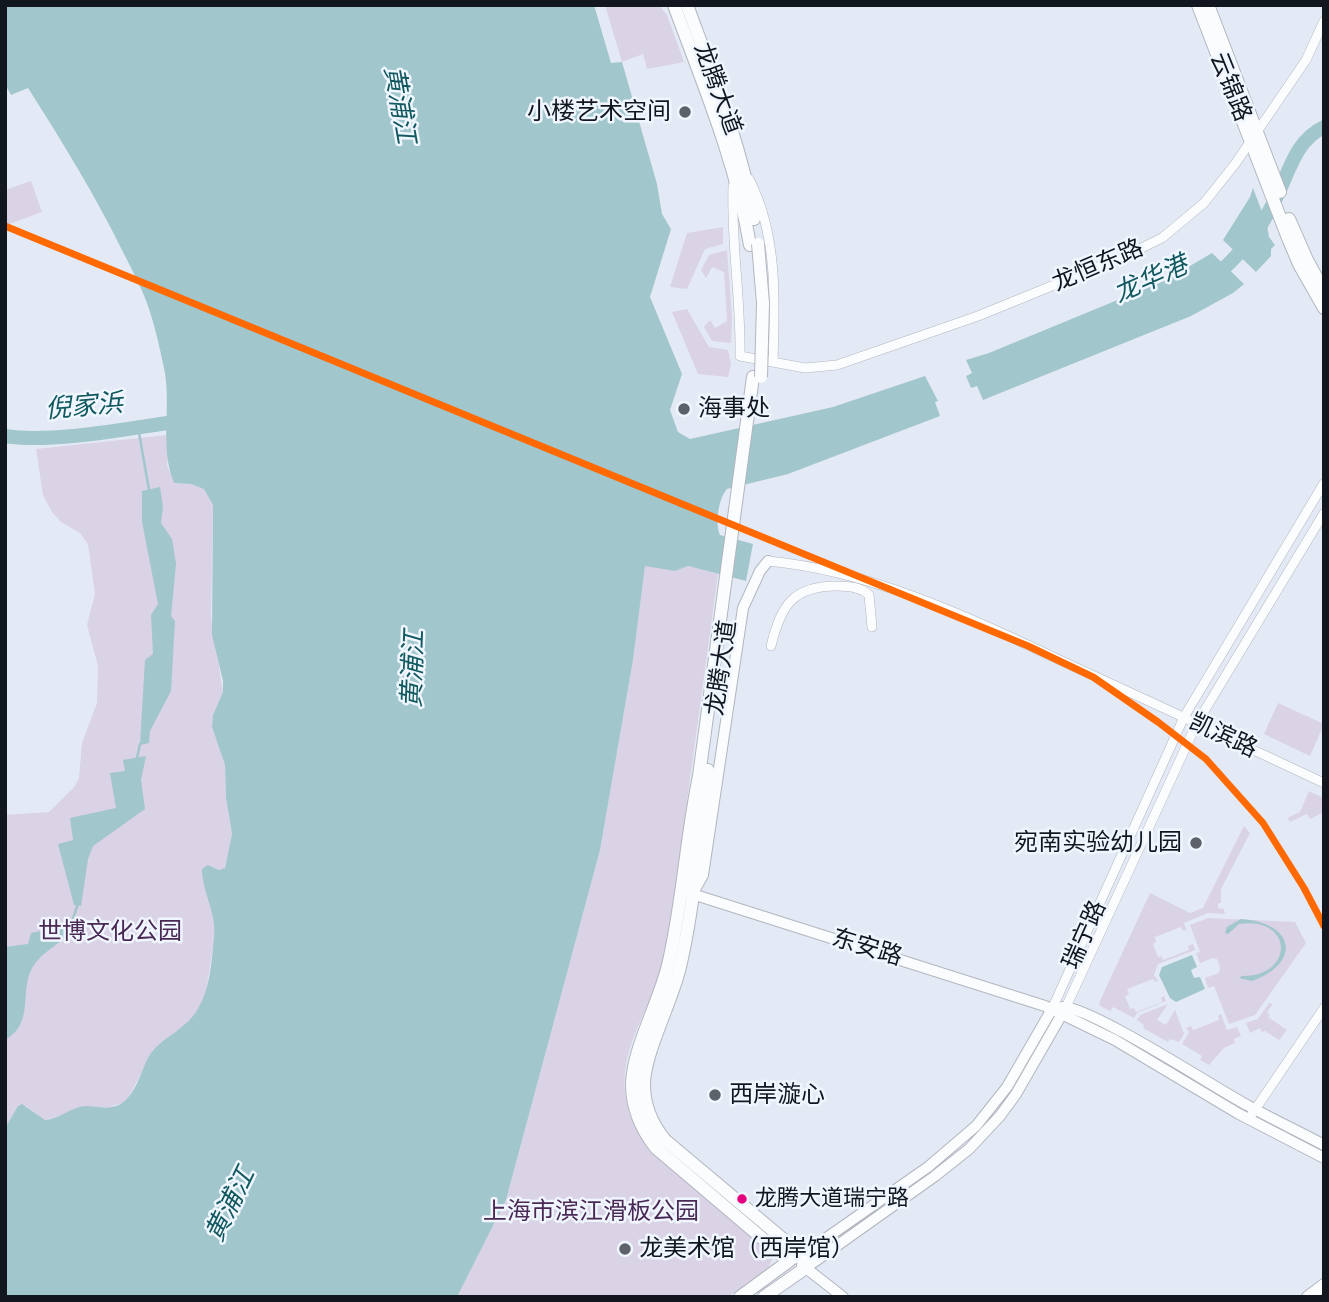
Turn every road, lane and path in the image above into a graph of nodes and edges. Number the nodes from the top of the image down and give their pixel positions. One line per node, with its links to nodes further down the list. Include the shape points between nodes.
1 (674, 5): 8 (main road, 龙腾大道)
2 (687, 5): 8 (main road, 龙腾大道, via 728,116)
3 (1198, 5): 6 (main road, 云锦路)
4 (1208, 5): 6 (main road, 云锦路)
5 (1324, 21): 6 (street, 龙恒东路, via 1306,60)
6 (1255, 136): 7 (main road, 云锦路); 11 (street, 龙恒东路, via 1189,217 1134,252 941,331 837,365 812,368)
7 (1265, 163): 9 (main road); 10 (main road, via 1288,238)
8 (739, 172): 11 (street, via 763,212 769,242); 11 (street, 龙恒东路, via 732,232 740,356); 20 (main road, 龙腾大道, bridge, via 763,303 761,377)
9 (1324, 291)
10 (1324, 308)
11 (773, 362)
12 (1324, 483): 17 (street, 瑞宁路)
13 (1324, 513): 18 (street, 瑞宁路)
14 (768, 561): 17 (street, 凯滨路, via 912,595); 20 (street, via 743,608 703,876)
15 (872, 627): 16 (street, via 866,591 820,587 805,590 789,603 778,617)
16 (771, 646)
17 (1184, 717): 18 (street, 凯滨路); 22 (street, 瑞宁路)
18 (1197, 723): 19 (street, 凯滨路); 22 (street, 瑞宁路)
19 (1324, 783)
20 (686, 892): 22 (street, 东安路); 26 (main road, 龙腾大道, via 667,972 633,1074 636,1111 661,1153); 27 (main road, 龙腾大道, via 676,986 645,1076 647,1108 674,1149)
21 (1324, 1008): 23 (street)
22 (1060, 1010): 23 (street, 东安路); 27 (street, 瑞宁路, via 976,1126)
23 (1252, 1114): 24 (street, 东安路); 25 (street, 东安路)
24 (1324, 1145)
25 (1324, 1158)
26 (789, 1261): 27 (street, 瑞宁路); 29 (main road, 瑞宁路)
27 (804, 1261): 30 (main road, 瑞宁路); 31 (street)
28 (1324, 1285): 32 (main road)
29 (740, 1297)
30 (764, 1297)
31 (843, 1297)
32 (1308, 1297)

